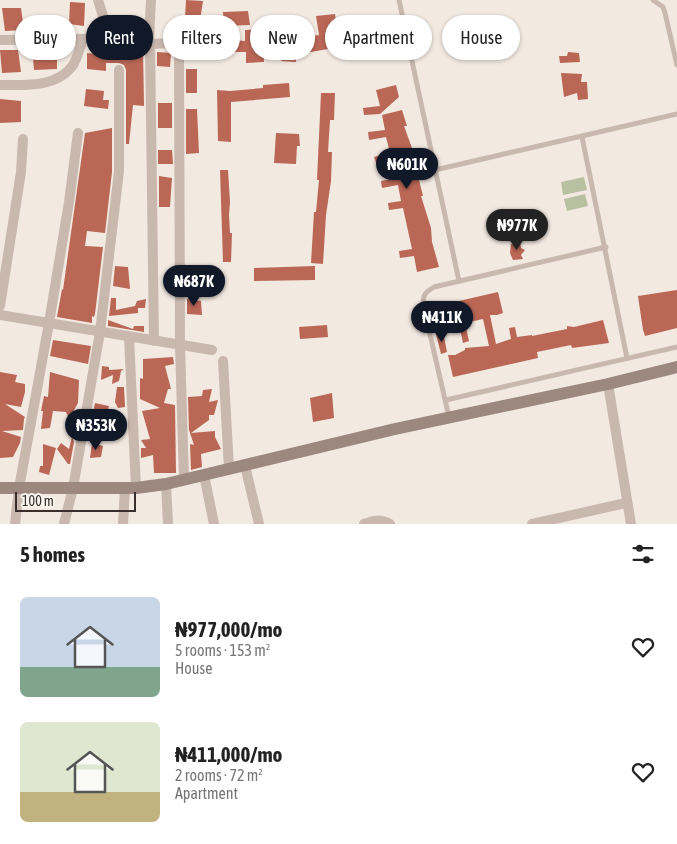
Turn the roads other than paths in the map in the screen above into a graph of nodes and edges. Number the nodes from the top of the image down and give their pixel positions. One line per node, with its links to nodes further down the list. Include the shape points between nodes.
1 (98, 0): 5 (street)
2 (151, 0): 6 (street)
3 (399, 0): 20 (lane)
4 (653, 0): 11 (lane, via 666,13)
5 (103, 15)
6 (150, 15)
7 (83, 39): 8 (street); 9 (street); 15 (street, via 73,64 58,78 29,85)
8 (86, 39)
9 (0, 40)
10 (153, 41): 29 (street, via 175,44 179,48)
11 (676, 54): 13 (lane)
12 (149, 60): 28 (street)
13 (677, 65)
14 (119, 70): 26 (street, via 119,171)
15 (0, 85)
16 (677, 114): 18 (lane)
17 (78, 133): 25 (street)
18 (582, 137): 20 (lane); 21 (lane)
19 (23, 139): 23 (street, via 22,172)
20 (435, 170): 22 (lane)
21 (606, 247): 22 (lane); 32 (lane)
22 (459, 281): 36 (lane, via 434,287 423,298)
23 (0, 306)
24 (0, 315): 25 (street)
25 (49, 323): 26 (street); 44 (street)
26 (100, 332): 27 (street); 45 (street)
27 (129, 337): 28 (street); 46 (street)
28 (154, 341): 29 (street)
29 (180, 345): 31 (street); 41 (street)
30 (677, 346): 32 (lane)
31 (212, 350)
32 (627, 358): 36 (lane)
33 (223, 361): 39 (street)
34 (677, 367): 35 (street)
35 (608, 384): 37 (street); 47 (street)
36 (446, 400): 37 (lane)
37 (450, 418): 38 (street)
38 (246, 466): 39 (street); 53 (street)
39 (229, 470): 40 (street)
40 (204, 476): 41 (street); 52 (street)
41 (184, 480): 42 (street)
42 (166, 484): 46 (street); 51 (street)
43 (0, 488): 44 (street)
44 (19, 488): 45 (street); 48 (street)
45 (73, 488): 46 (street); 49 (street)
46 (130, 488): 50 (street)
47 (626, 503): 56 (street); 57 (street)
48 (15, 524)
49 (64, 524)
50 (123, 524)
51 (168, 524)
52 (214, 524)
53 (259, 524)
54 (364, 524): 55 (street, via 375,520)
55 (390, 524)
56 (532, 524)
57 (631, 524)

